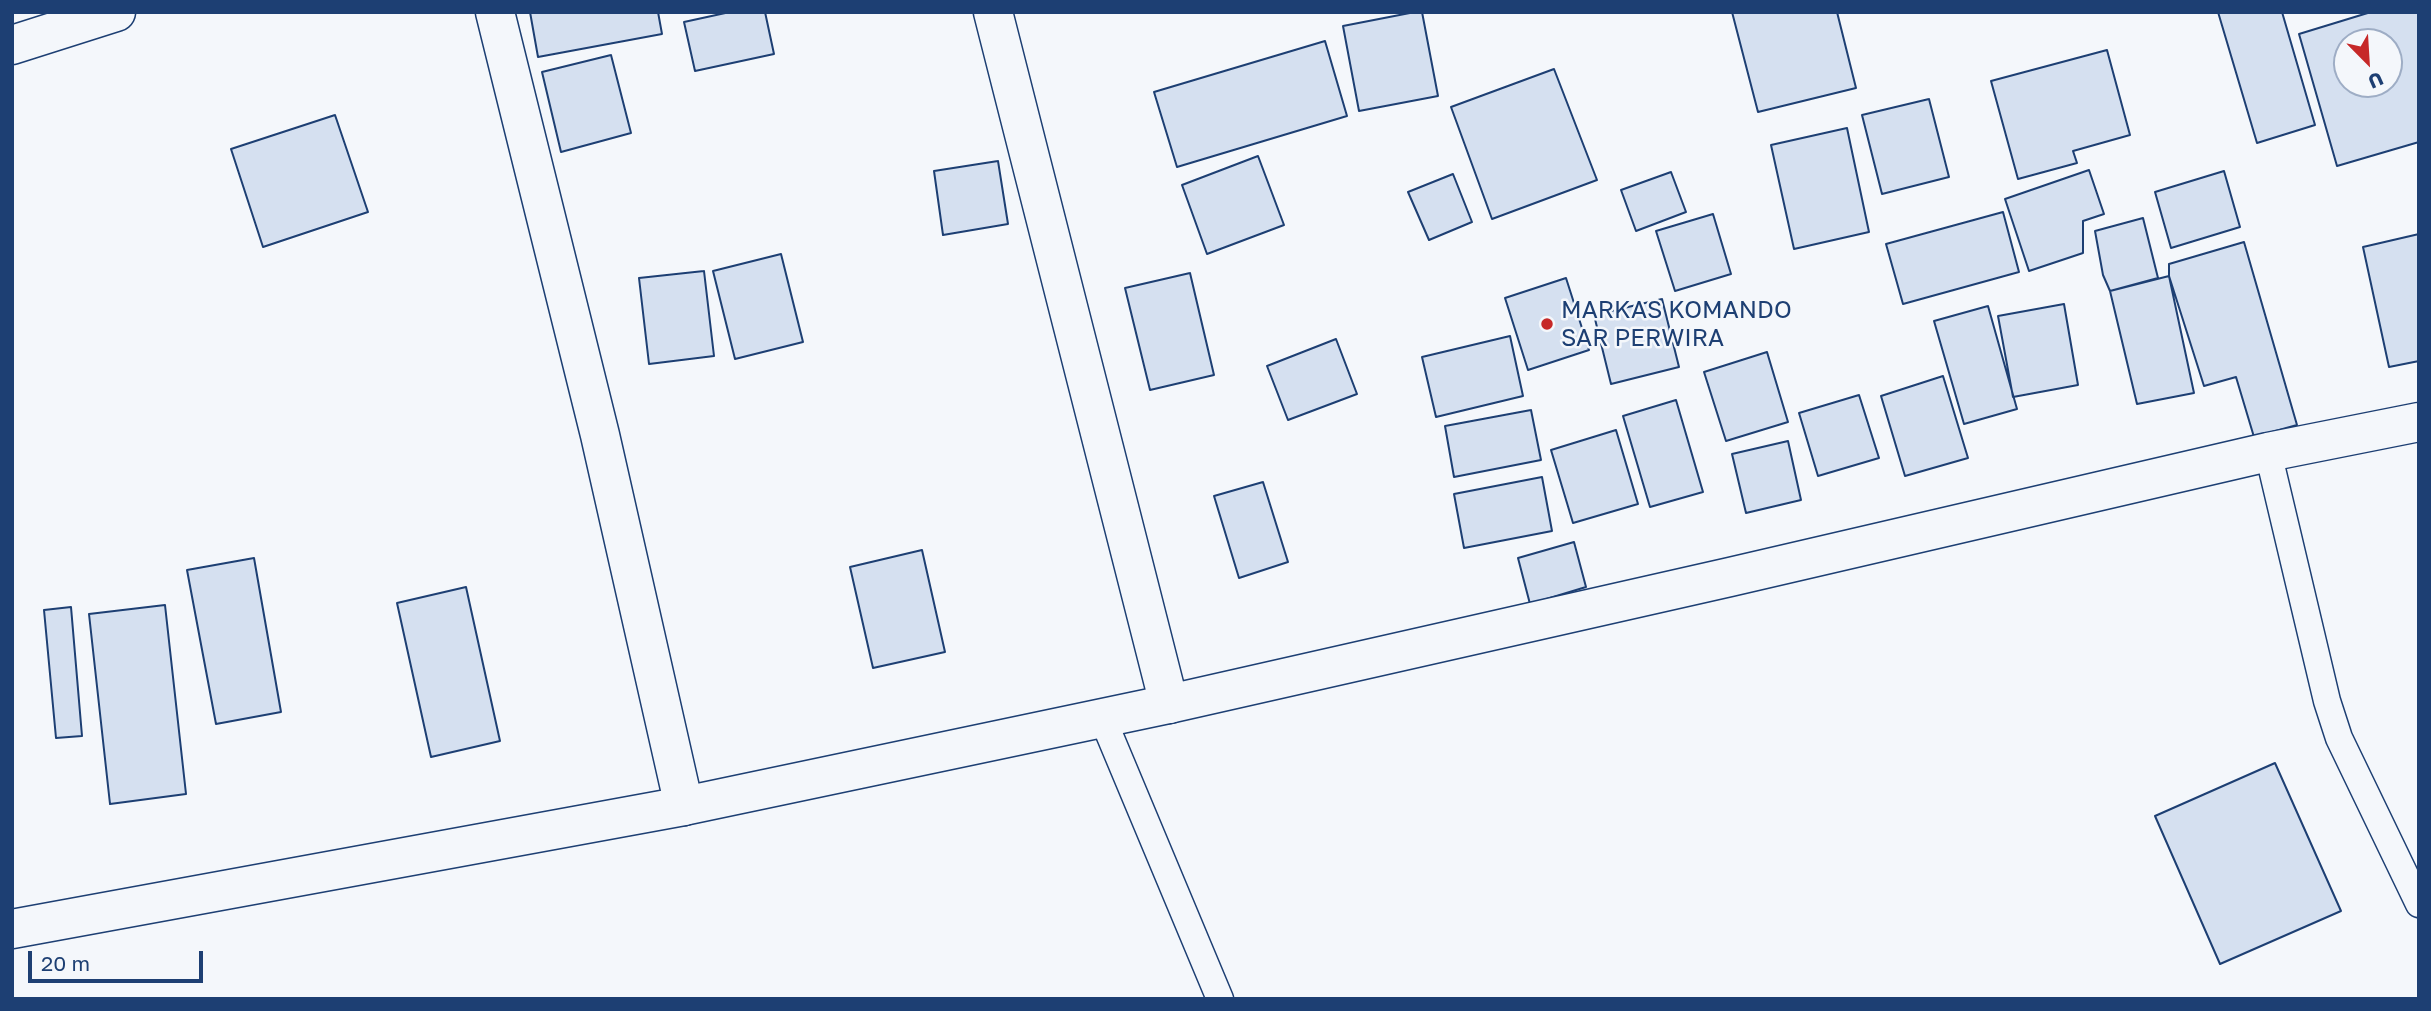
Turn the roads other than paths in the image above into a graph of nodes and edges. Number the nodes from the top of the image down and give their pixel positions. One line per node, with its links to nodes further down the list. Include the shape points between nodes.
1 (116, 12): 4 (main road)
2 (495, 12): 9 (main road, via 597,422)
3 (993, 12): 7 (main road)
4 (12, 46)
5 (2419, 422): 6 (main road)
6 (2268, 452): 7 (main road); 10 (lane, via 2331,714 2354,772)
7 (1169, 704): 8 (main road)
8 (1102, 717): 9 (main road); 12 (lane)
9 (684, 806): 11 (main road)
10 (2419, 904)
11 (12, 929)
12 (1220, 999)

